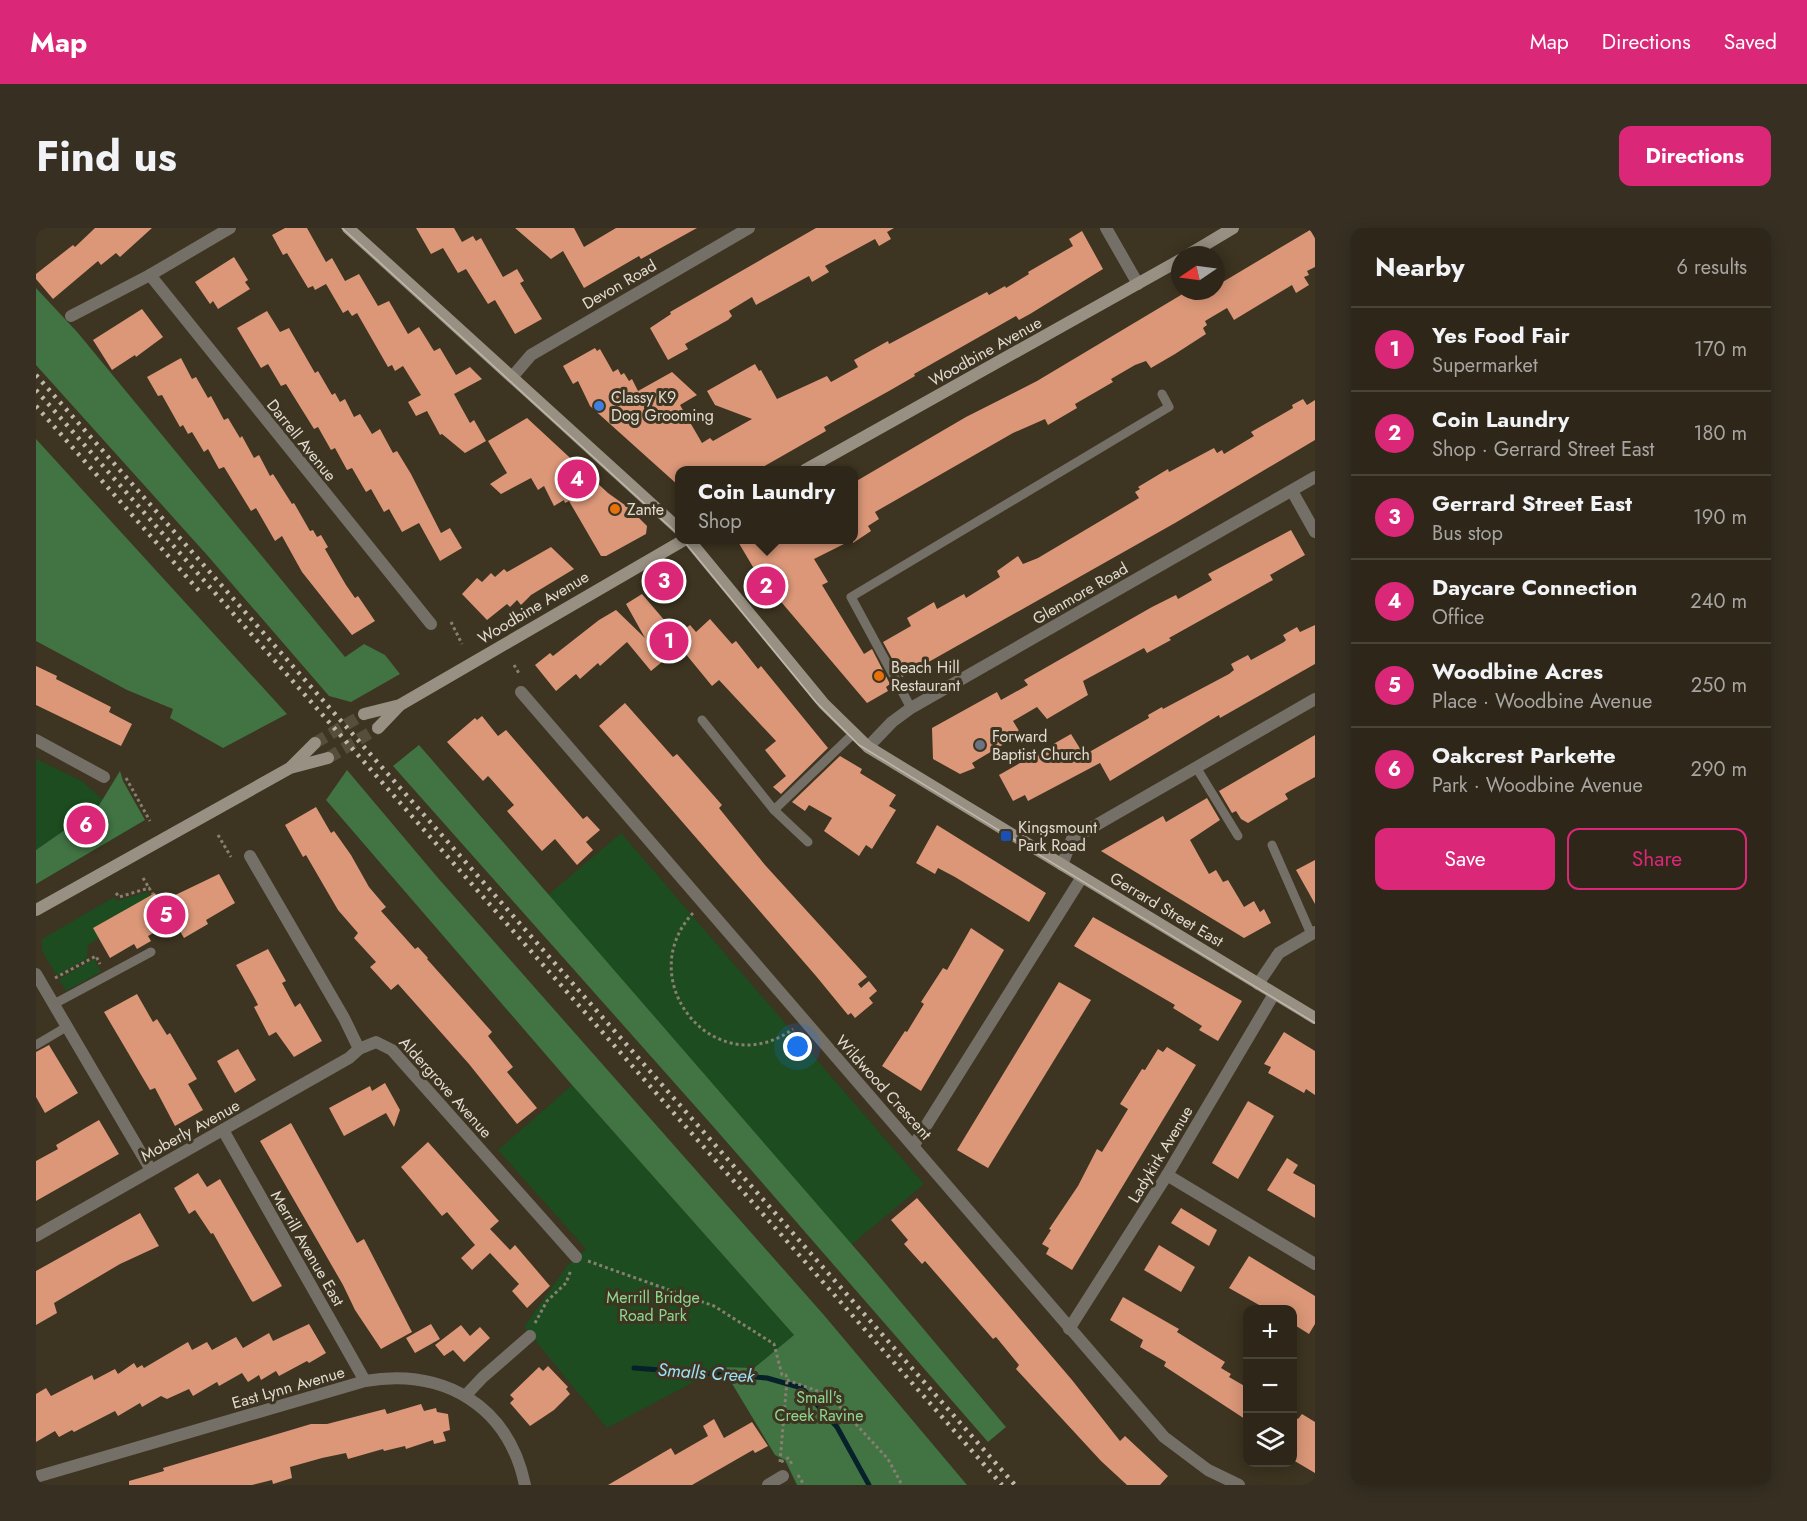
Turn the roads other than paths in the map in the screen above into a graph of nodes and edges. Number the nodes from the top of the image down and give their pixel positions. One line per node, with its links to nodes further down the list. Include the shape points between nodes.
1 (230, 228): 8 (street)
2 (348, 228): 11 (main road)
3 (749, 228): 11 (street, Devon Road, via 531,355)
4 (1106, 228): 9 (street)
5 (1233, 228): 6 (main road)
6 (1203, 246)
7 (1171, 265): 9 (main road, Woodbine Avenue)
8 (150, 275): 10 (street); 20 (street, Darrell Avenue)
9 (1138, 284): 13 (main road, Woodbine Avenue)
10 (70, 316)
11 (513, 376): 16 (main road)
12 (1162, 394): 24 (lane, via 1169,407 851,597)
13 (814, 466)
14 (1315, 477): 15 (street, Glenmore Road)
15 (1292, 491): 17 (street); 24 (street, Glenmore Road)
16 (675, 525)
17 (1315, 532)
18 (677, 544): 23 (main road, Woodbine Avenue)
19 (691, 544): 28 (main road, Gerrard Street East)
20 (431, 624)
21 (521, 692): 55 (street, Wildwood Crescent)
22 (1315, 699): 33 (street)
23 (400, 705): 25 (main road, Woodbine Avenue); 27 (main road, Woodbine Avenue)
24 (911, 708): 31 (street, Glenmore Road)
25 (364, 714)
26 (702, 720): 36 (lane)
27 (378, 728)
28 (853, 734): 31 (main road, Gerrard Street East); 36 (lane)
29 (36, 740): 35 (street)
30 (315, 743): 34 (main road)
31 (868, 747): 41 (main road, Gerrard Street East)
32 (328, 758): 34 (main road)
33 (1196, 767): 37 (lane); 41 (street, via 1072,839)
34 (290, 768): 43 (main road)
35 (104, 777)
36 (774, 810): 38 (lane)
37 (1238, 836)
38 (808, 842)
39 (1272, 844): 44 (lane)
40 (250, 856): 53 (street)
41 (1062, 865): 42 (main road, Gerrard Street East)
42 (1082, 877): 47 (main road, Gerrard Street East); 55 (street)
43 (36, 910)
44 (1313, 933): 47 (street, via 1279,953)
45 (151, 952): 49 (lane)
46 (36, 974): 49 (street)
47 (1258, 984): 48 (main road, Gerrard Street East)
48 (1274, 994): 50 (main road, Gerrard Street East); 57 (street, Ladykirk Avenue)
49 (54, 1004): 51 (street)
50 (1315, 1018)
51 (68, 1026): 52 (lane); 56 (street)
52 (36, 1045)
53 (359, 1049): 54 (street, Moberly Avenue); 59 (street, Aldergrove Avenue, via 376,1042 392,1050)
54 (223, 1130): 56 (street, Moberly Avenue); 63 (street, Merrill Avenue East)
55 (914, 1145): 61 (street, Wildwood Crescent)
56 (152, 1170): 58 (street, Moberly Avenue)
57 (1167, 1175): 60 (street); 61 (street, Ladykirk Avenue)
58 (36, 1236)
59 (576, 1257)
60 (1315, 1264)
61 (1069, 1329): 69 (street, Wildwood Crescent, via 1164,1437 1208,1470)
62 (530, 1336): 64 (street)
63 (365, 1382): 64 (street, East Lynn Avenue, via 410,1377); 66 (street, East Lynn Avenue)
64 (466, 1395): 67 (street, via 480,1404 502,1431 513,1448)
65 (783, 1476): 68 (street)
66 (36, 1477)
67 (525, 1485)
68 (768, 1485)
69 (1239, 1485)

